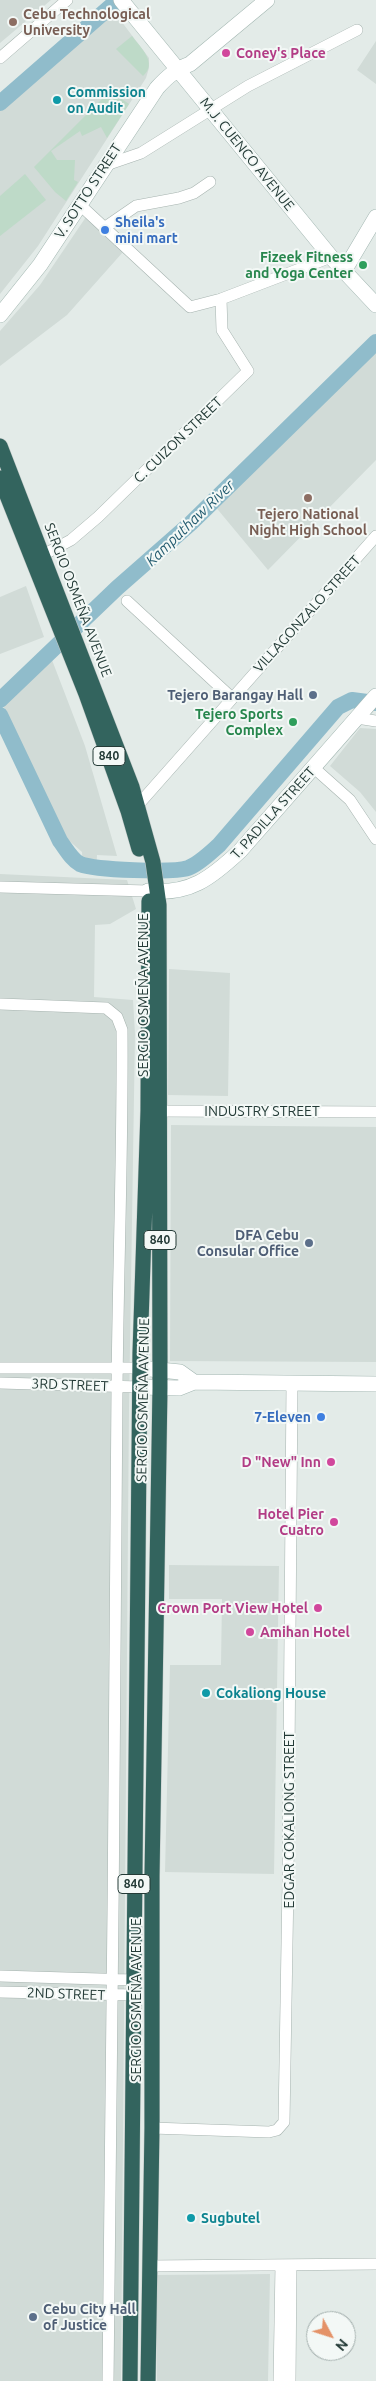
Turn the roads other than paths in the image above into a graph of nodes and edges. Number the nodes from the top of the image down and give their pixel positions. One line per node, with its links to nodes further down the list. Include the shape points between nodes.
1 (67, 0): 5 (street)
2 (266, 0): 6 (main road, V. SOTTO STREET, via 190,64)
3 (122, 1): 6 (main road, M.J. CUENCO AVENUE)
4 (357, 30): 7 (street, via 248,86)
5 (0, 58)
6 (178, 69): 7 (main road, M.J. CUENCO AVENUE); 8 (main road, V. SOTTO STREET, via 157,88)
7 (211, 109): 8 (street, via 142,153); 13 (main road, M.J. CUENCO AVENUE)
8 (106, 165): 10 (main road, V. SOTTO STREET)
9 (210, 182): 12 (street, via 179,198 136,206)
10 (79, 204): 12 (street); 17 (main road, V. SOTTO STREET, via 40,265)
11 (376, 217): 14 (main road)
12 (104, 228): 15 (street, via 185,304 190,307)
13 (331, 257): 14 (main road, M.J. CUENCO AVENUE); 15 (street)
14 (344, 271): 16 (main road, M.J. CUENCO AVENUE)
15 (221, 299): 21 (street, C. CUIZON STREET, via 222,330 248,371 98,517 70,540)
16 (375, 301)
17 (0, 316)
18 (0, 446): 21 (highway, SERGIO OSMEÑA AVENUE / 840)
19 (0, 478): 23 (highway, SERGIO OSMEÑA AVENUE / 840)
20 (376, 536): 26 (street, VILLAGONZALO STREET)
21 (43, 555): 23 (highway, SERGIO OSMEÑA AVENUE / 840)
22 (127, 601): 26 (street)
23 (66, 627): 24 (highway, SERGIO OSMEÑA AVENUE / 840)
24 (75, 651): 30 (highway, SERGIO OSMEÑA AVENUE / 840); 32 (highway, SERGIO OSMEÑA AVENUE / 840)
25 (376, 696): 27 (main road, T. PADILLA STREET)
26 (232, 698): 30 (street, VILLAGONZALO STREET)
27 (361, 714): 28 (street); 29 (main road, T. PADILLA STREET)
28 (376, 721)
29 (313, 768): 31 (street, via 350,800); 32 (main road, T. PADILLA STREET, via 217,873 192,887)
30 (138, 805): 32 (highway, SERGIO OSMEÑA AVENUE / 840)
31 (376, 840)
32 (150, 877): 33 (street); 35 (highway, SERGIO OSMEÑA AVENUE / 840)
33 (0, 887)
34 (0, 1004): 38 (street, via 106,1008 120,1022 123,1160)
35 (154, 1111): 36 (street, INDUSTRY STREET); 39 (highway, SERGIO OSMEÑA AVENUE / 840); 40 (highway, SERGIO OSMEÑA AVENUE / 840)
36 (376, 1112)
37 (0, 1368): 38 (street, 3RD STREET)
38 (117, 1368): 39 (street, 3RD STREET); 45 (street)
39 (140, 1368): 40 (main road); 46 (highway, SERGIO OSMEÑA AVENUE / 840)
40 (160, 1369): 41 (main road, via 180,1372); 47 (highway, SERGIO OSMEÑA AVENUE / 840)
41 (194, 1382): 43 (main road); 47 (main road, via 179,1388)
42 (0, 1383): 45 (street, 3RD STREET)
43 (292, 1383): 44 (main road); 53 (street, EDGAR COKALIONG STREET, via 284,2122 277,2130 269,2132)
44 (376, 1384)
45 (117, 1386): 46 (street, 3RD STREET); 49 (street)
46 (140, 1388): 47 (main road); 50 (highway, SERGIO OSMEÑA AVENUE / 840)
47 (160, 1388): 53 (highway, SERGIO OSMEÑA AVENUE / 840, via 152,1876)
48 (0, 1976): 49 (street, 2ND STREET)
49 (113, 1979): 50 (street, 2ND STREET); 52 (street)
50 (133, 1987): 52 (street, 2ND STREET); 57 (highway, SERGIO OSMEÑA AVENUE / 840)
51 (0, 1992): 52 (street, 2ND STREET)
52 (113, 1995): 56 (street)
53 (152, 2128): 58 (highway, SERGIO OSMEÑA AVENUE / 840)
54 (376, 2264): 55 (street)
55 (286, 2265): 58 (street); 62 (street); 63 (street)
56 (110, 2266): 57 (street); 59 (street)
57 (131, 2266): 60 (highway, SERGIO OSMEÑA AVENUE / 840)
58 (149, 2266): 61 (highway, SERGIO OSMEÑA AVENUE / 840)
59 (108, 2381)
60 (130, 2381)
61 (148, 2381)
62 (279, 2381)
63 (290, 2381)

